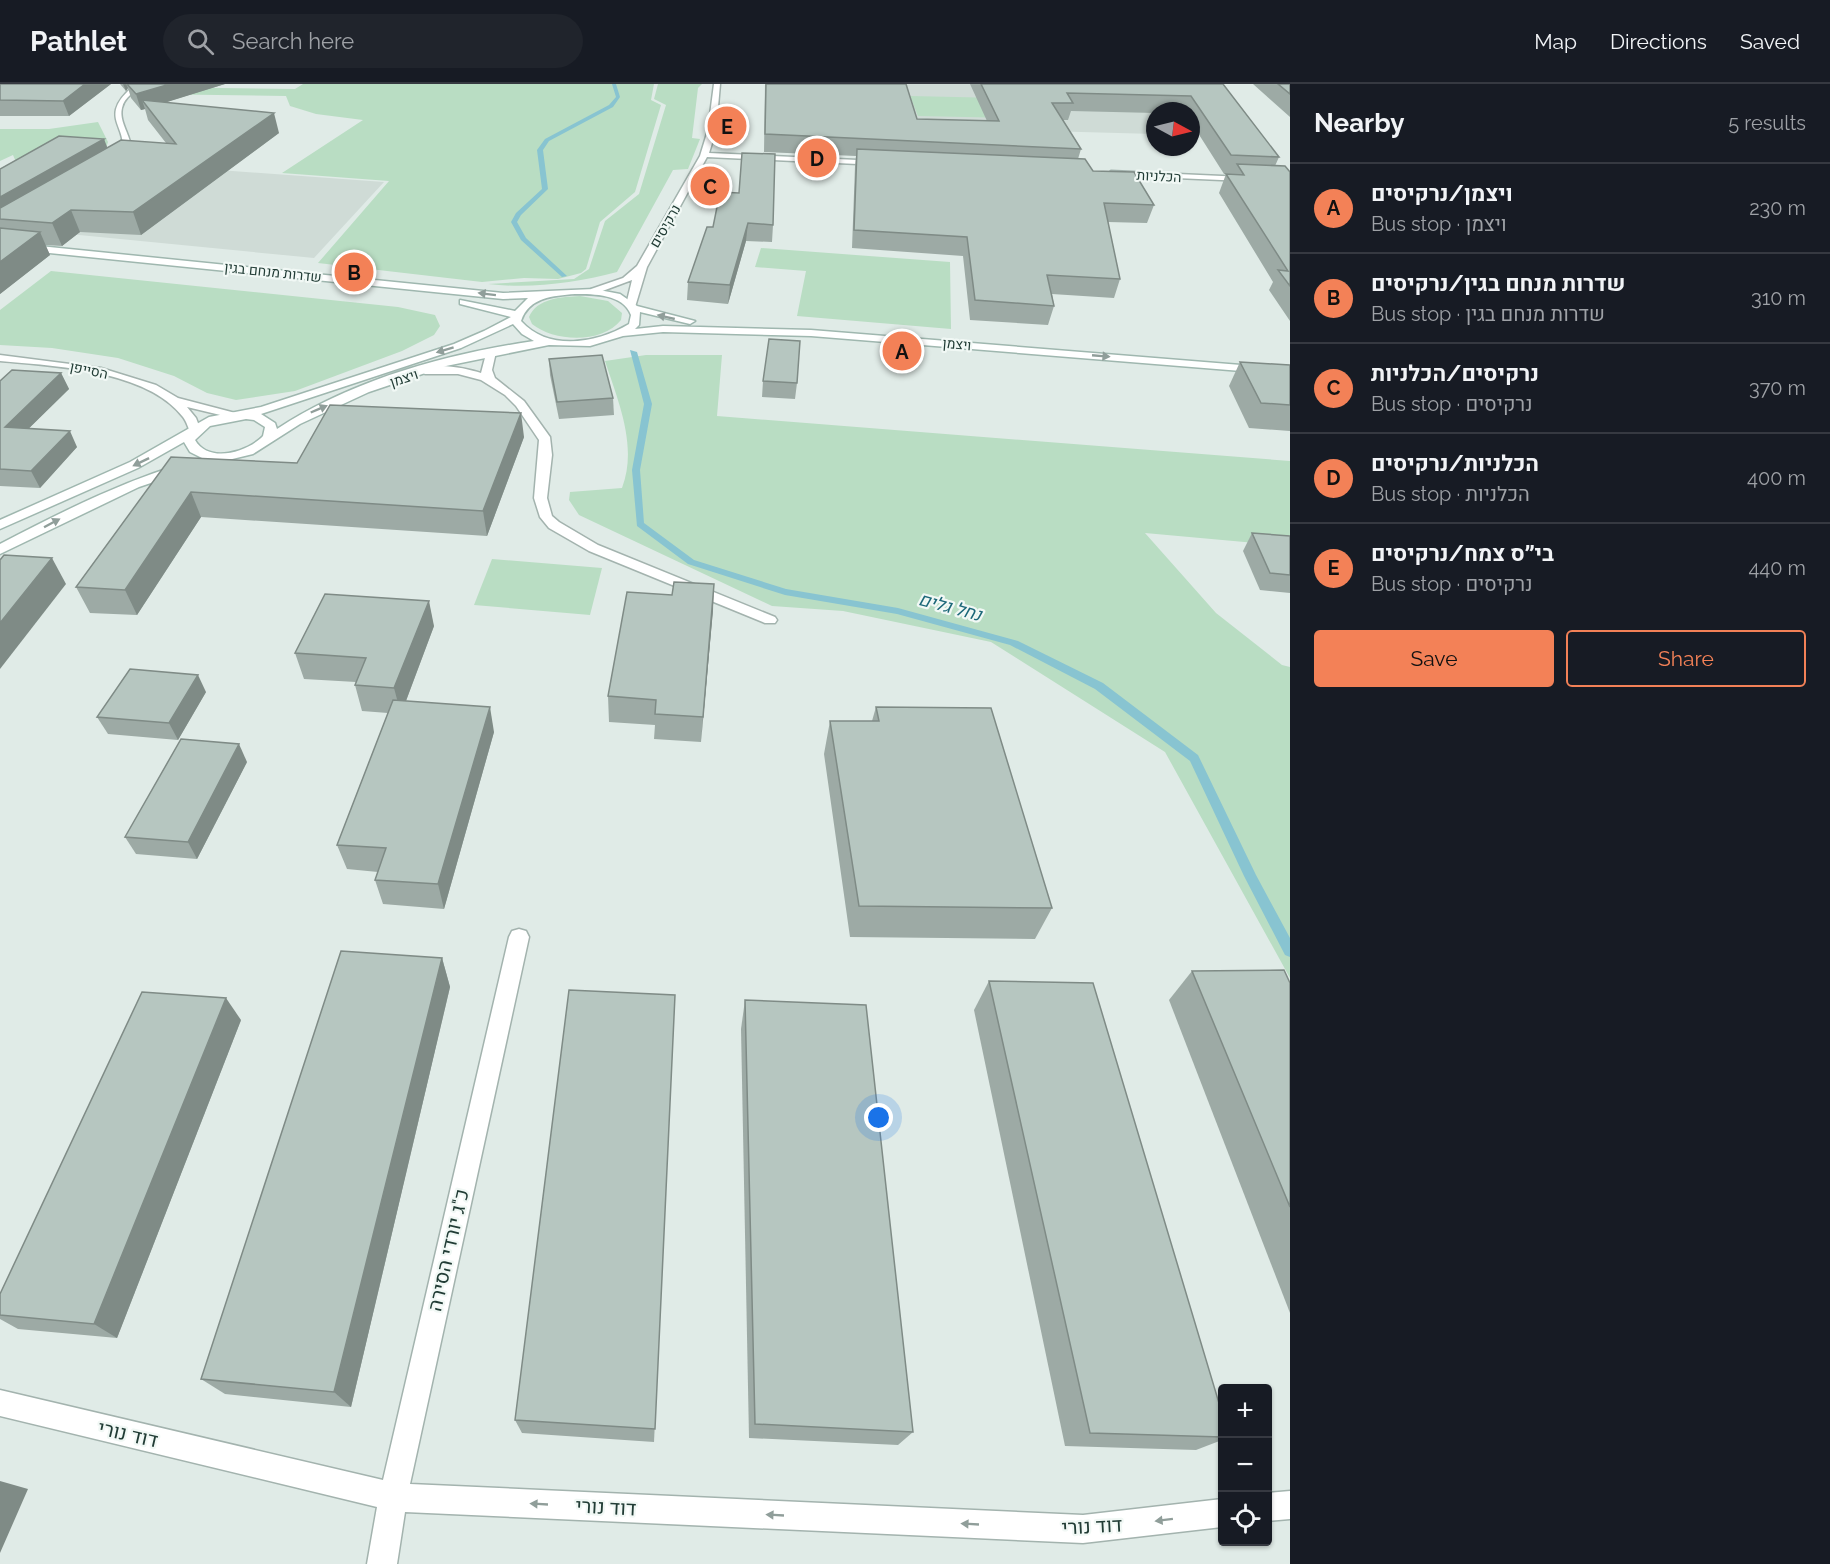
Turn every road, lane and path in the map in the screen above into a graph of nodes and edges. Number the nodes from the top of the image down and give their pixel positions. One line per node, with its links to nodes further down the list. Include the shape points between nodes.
1 (140, 84): 5 (street, via 125,95 117,110 116,118 130,145 129,152)
2 (717, 84): 3 (street, נרקיסים, via 714,123)
3 (704, 155): 4 (street); 10 (street, נרקיסים)
4 (887, 163)
5 (111, 168)
6 (1100, 173): 7 (street, הכלניות)
7 (1290, 182)
8 (0, 245): 12 (street, שדרות מנחם בגין, one-way to 8, via 503,296)
9 (0, 254): 13 (street, שדרות מנחם בגין)
10 (643, 266): 11 (street, נרקיסים, via 626,280); 14 (street, נרקיסים)
11 (594, 291): 12 (street, שדרות מנחם בגין); 14 (street, ויצמן)
12 (545, 295): 15 (street, ויצמן, via 525,304)
13 (466, 302): 15 (street, שדרות מנחם בגין); 17 (street, via 481,323)
14 (632, 306): 16 (street, נרקיסים, via 637,316 634,325); 21 (street, ויצמן, one-way to 14, via 836,325 700,322)
15 (517, 316): 17 (street, ויצמן); 18 (street, via 521,329)
16 (624, 333): 18 (street, ויצמן, via 589,343); 23 (street, ויצמן, one-way to 23, via 663,329 811,333)
17 (469, 342): 26 (street, ויצמן, one-way to 26, via 302,399)
18 (549, 342): 19 (street, ויצמן)
19 (491, 352): 22 (street, ויצמן); 24 (street, via 486,370)
20 (0, 358): 25 (street, הסייפן, via 104,372)
21 (1290, 360)
22 (425, 371): 24 (street, via 456,370); 28 (street, ויצמן, one-way to 22, via 319,408)
23 (1290, 372)
24 (489, 378): 32 (street, via 514,396 540,428 547,458 540,503 543,514 553,525 583,543)
25 (173, 400): 26 (street, הסייפן); 27 (street, הסייפן, via 188,414)
26 (242, 415): 27 (street, ויצמן, via 209,422); 28 (street, הסייפן, via 258,417 272,426)
27 (194, 432): 29 (street, הסייפן, via 189,440 194,450); 30 (street, one-way to 30, via 134,465)
28 (269, 439): 29 (street, ויצמן, via 249,452)
29 (220, 457): 31 (street, one-way to 29, via 113,491)
30 (0, 525)
31 (0, 550)
32 (770, 620)
33 (519, 937): 35 (street, כ"ג יורדי הסירה)
34 (0, 1403): 35 (street, דוד נורי)
35 (393, 1497): 38 (street, דוד נורי, one-way to 35, via 1083,1529); 39 (street, כ"ג יורדי הסירה)
36 (1290, 1505): 37 (street)
37 (1272, 1507)
38 (1218, 1513)
39 (382, 1564)

